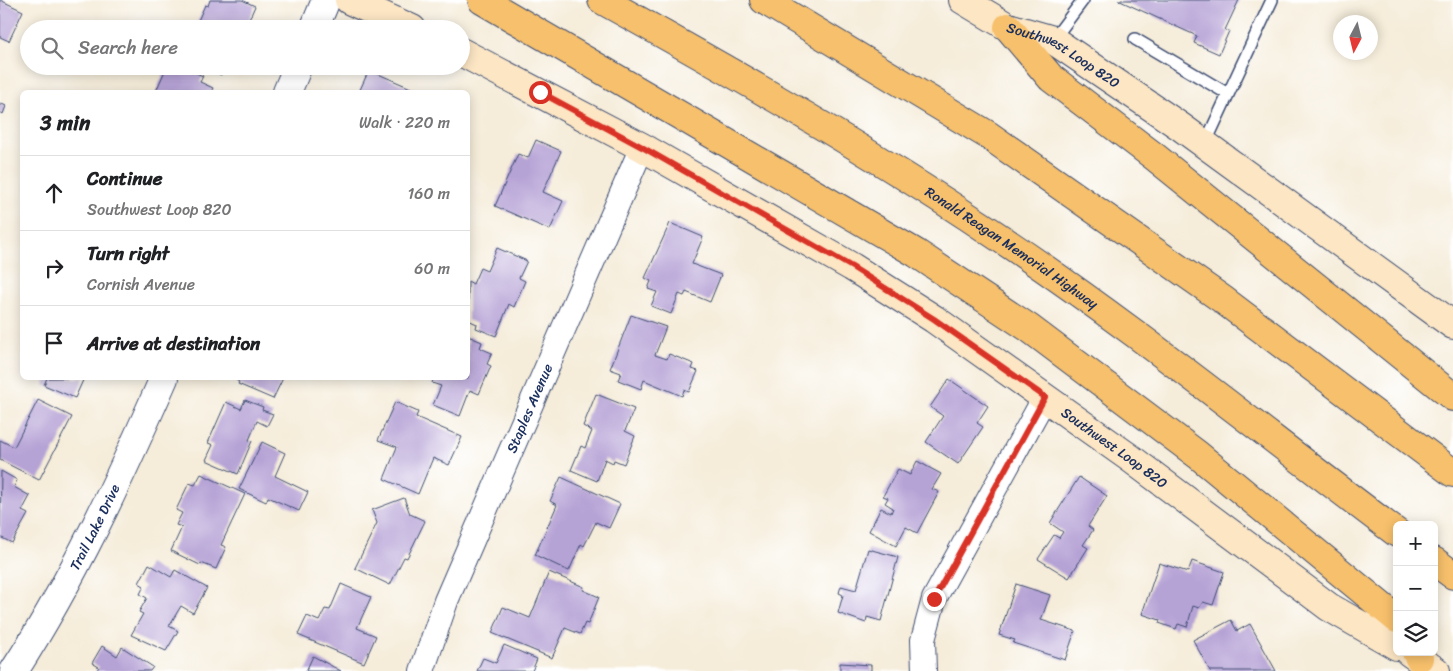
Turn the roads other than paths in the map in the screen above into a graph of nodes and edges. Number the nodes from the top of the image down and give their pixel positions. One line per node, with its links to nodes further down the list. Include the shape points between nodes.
1 (326, 0): 9 (street)
2 (350, 0): 10 (main road)
3 (482, 0): 28 (highway, via 916,253 1028,328 1198,456)
4 (602, 0): 25 (highway, Ronald Reagan Memorial Highway, via 855,144 992,233 1219,396)
5 (764, 0): 24 (highway, via 988,135 1222,298)
6 (963, 0): 11 (main road, Southwest Loop 820)
7 (1272, 0): 17 (lane)
8 (1076, 2): 13 (lane)
9 (318, 20)
10 (393, 20)
11 (1008, 27): 13 (main road, Southwest Loop 820); 23 (highway, via 1051,78)
12 (1135, 39): 17 (lane)
13 (1053, 40): 18 (main road, Southwest Loop 820)
14 (470, 57): 19 (main road, Southwest Loop 820)
15 (294, 75): 16 (street)
16 (288, 90)
17 (1228, 94): 18 (lane)
18 (1205, 144): 20 (main road, Southwest Loop 820)
19 (642, 147): 22 (main road, Southwest Loop 820, via 852,267 934,319); 31 (street, Staples Avenue, via 446,601)
20 (1450, 317)
21 (163, 380): 30 (street, Trail Lake Drive, via 114,492 39,633)
22 (1045, 397): 29 (main road, Southwest Loop 820, via 1329,608); 32 (street, via 934,599 923,640)
23 (1453, 397)
24 (1453, 473)
25 (1393, 530)
26 (1438, 564): 27 (highway)
27 (1453, 575)
28 (1393, 617)
29 (1393, 643)
30 (14, 671)
31 (422, 671)
32 (924, 671)

